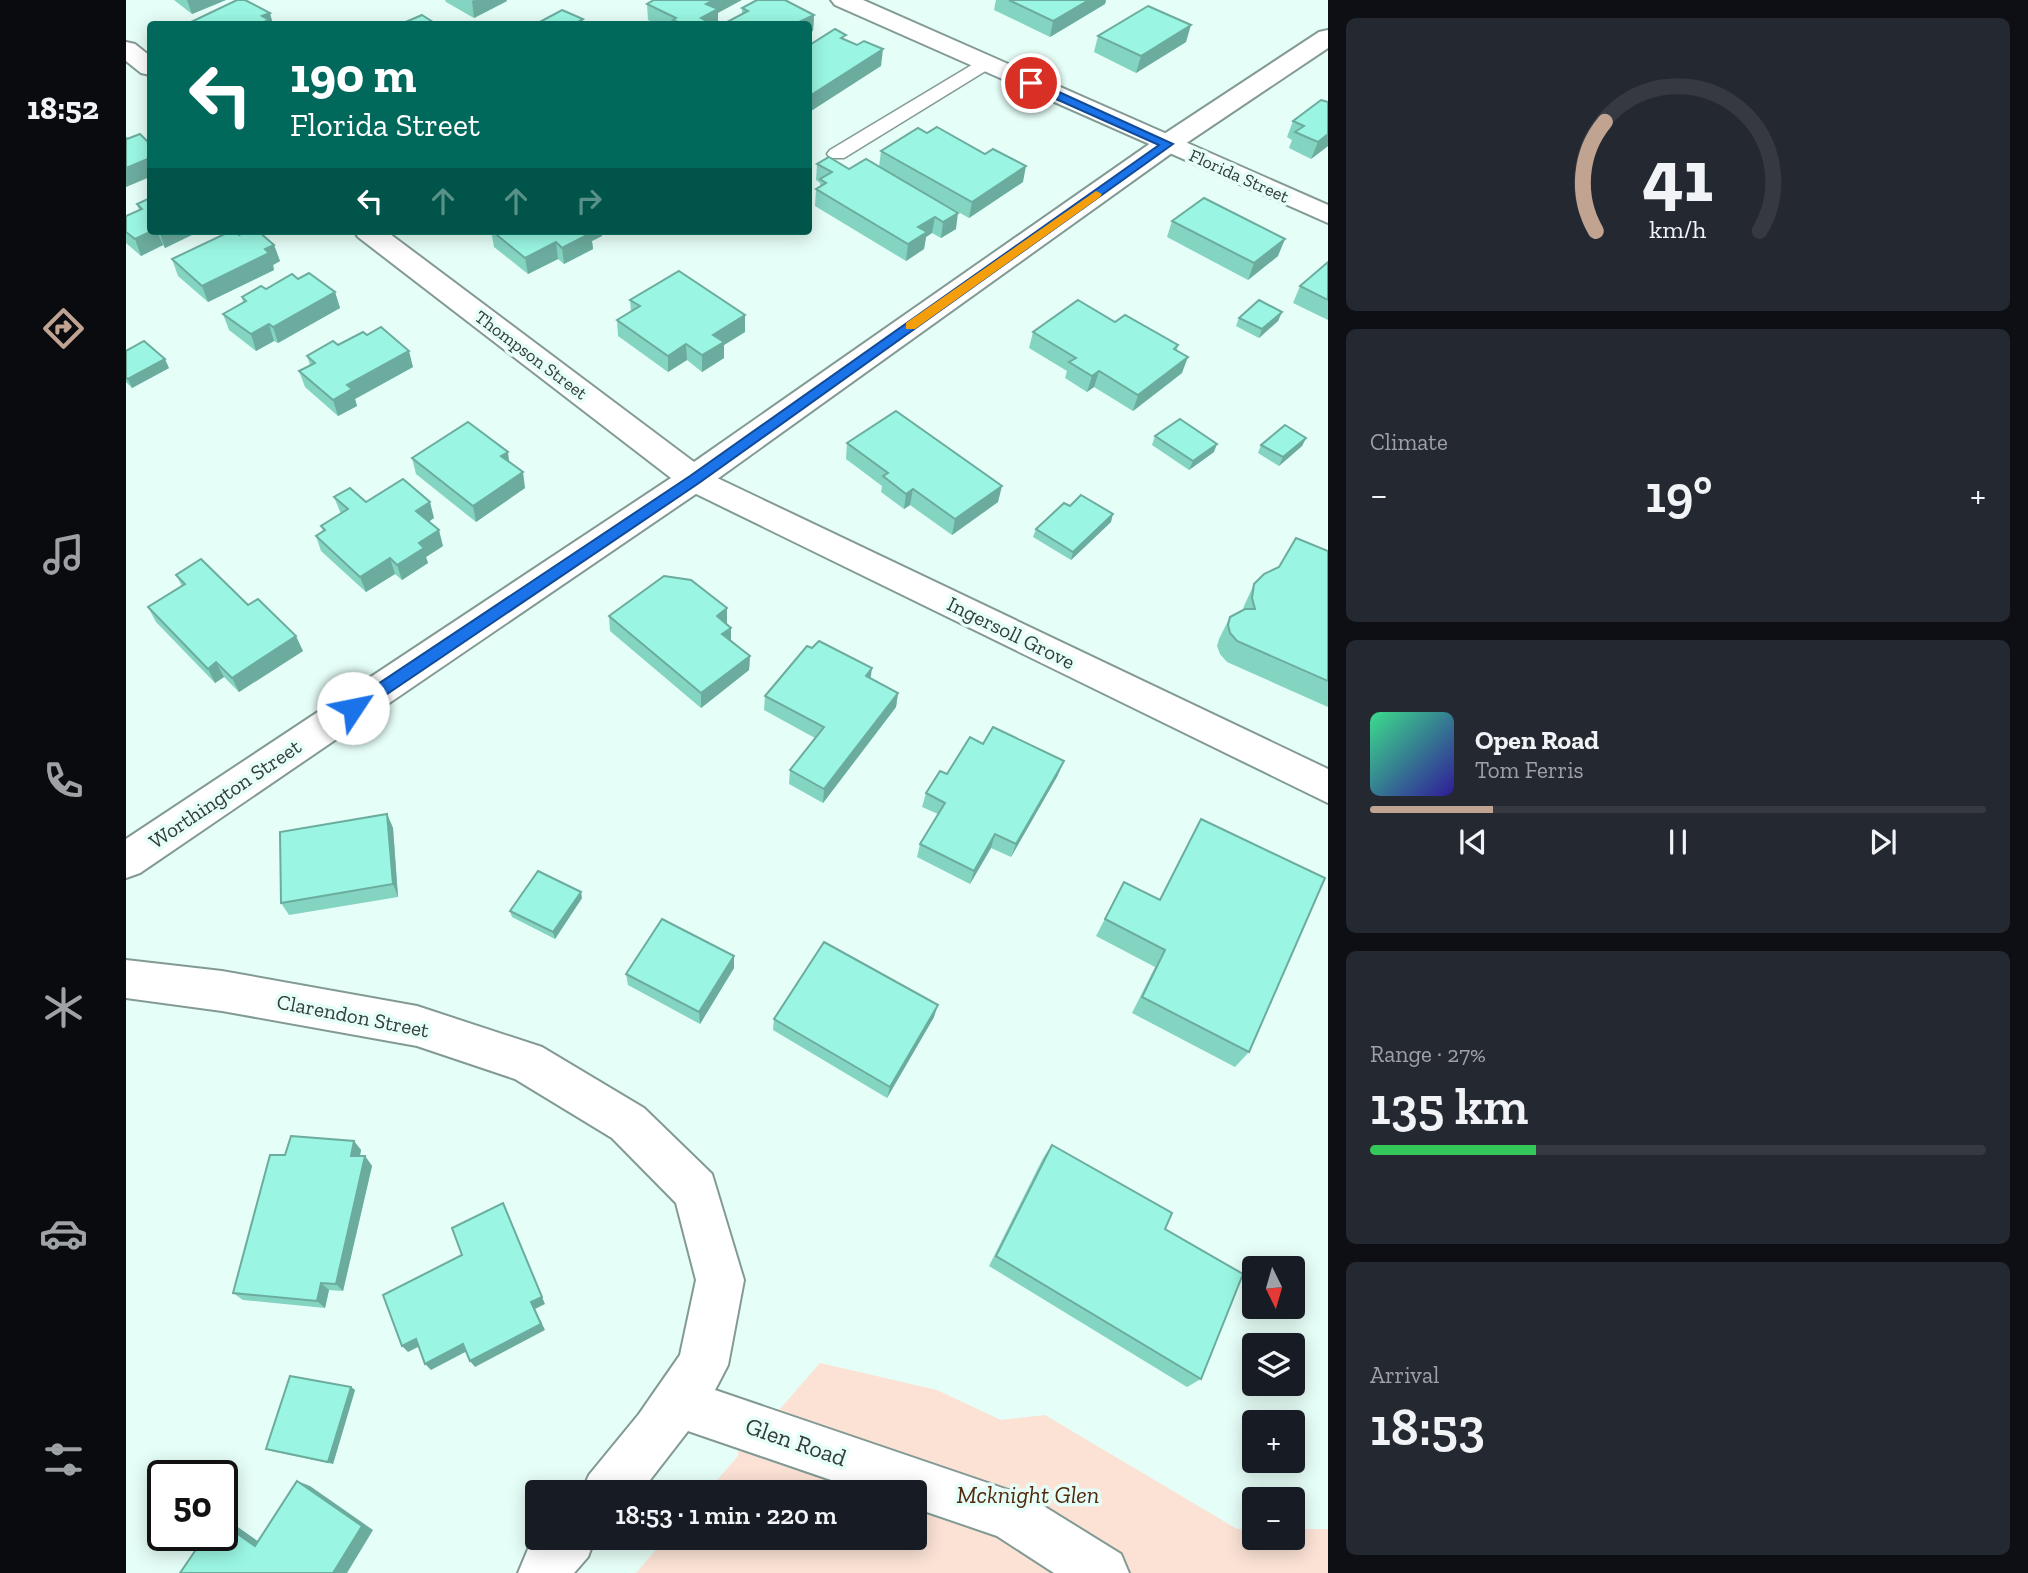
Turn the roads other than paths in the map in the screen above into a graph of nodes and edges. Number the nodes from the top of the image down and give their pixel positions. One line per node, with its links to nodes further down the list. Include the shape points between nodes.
1 (843, 0): 4 (main road, Florida Street)
2 (1328, 37): 6 (main road, Worthington Street)
3 (126, 50): 5 (main road)
4 (985, 63): 6 (main road, Florida Street); 7 (lane)
5 (147, 66)
6 (1167, 144): 8 (main road, Florida Street); 10 (main road, Worthington Street)
7 (837, 154)
8 (1328, 215)
9 (373, 235): 10 (main road, Thompson Street)
10 (695, 479): 11 (main road, Ingersoll Grove); 12 (main road, Worthington Street)
11 (1328, 787)
12 (126, 861)
13 (126, 979): 14 (main road, Clarendon Street, via 417,1026 527,1062 628,1123 696,1191 720,1280 703,1365)
14 (677, 1402): 15 (main road, Clarendon Street); 18 (main road, Glen Road, via 1011,1515)
15 (618, 1480)
16 (559, 1550): 17 (main road)
17 (545, 1573)
18 (1102, 1573)

